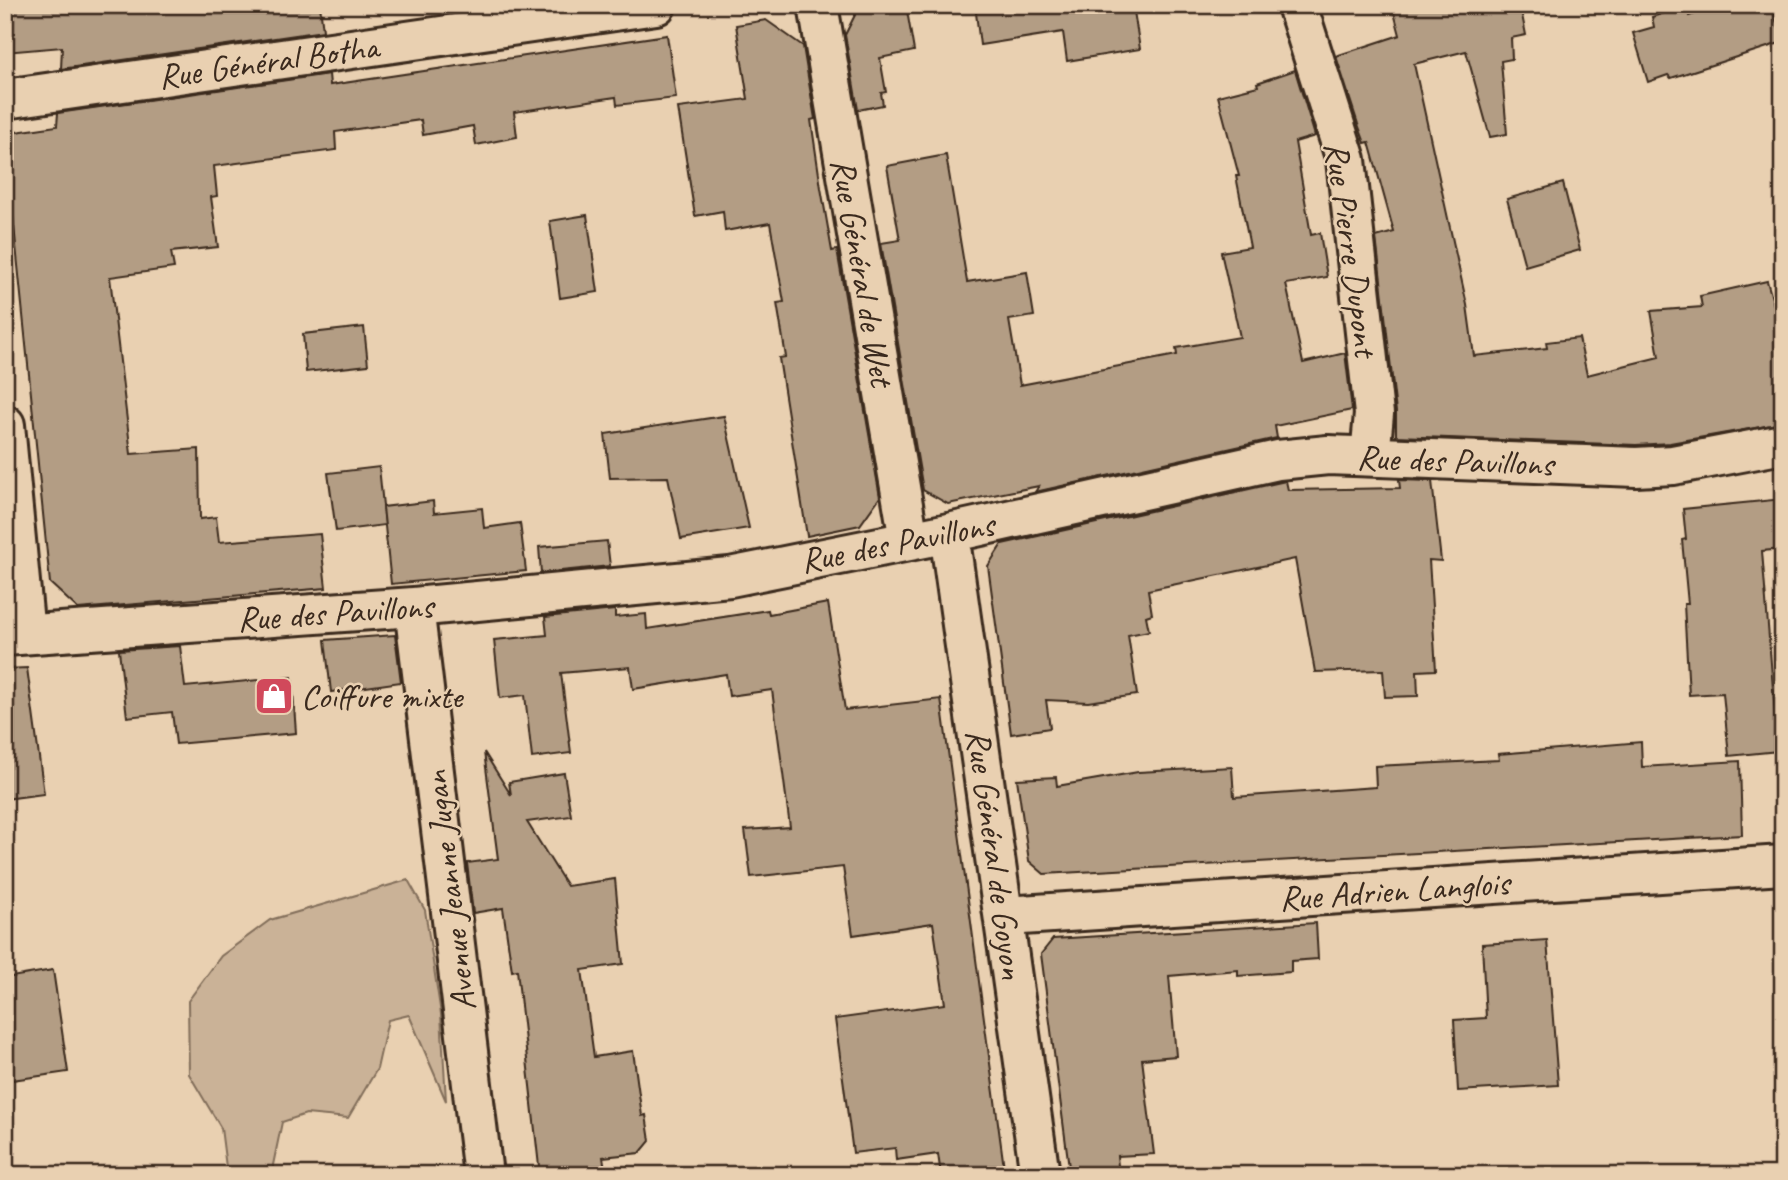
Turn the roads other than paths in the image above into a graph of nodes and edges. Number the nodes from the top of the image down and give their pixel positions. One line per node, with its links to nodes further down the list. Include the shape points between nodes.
1 (656, 5): 4 (street, Rue Général Botha)
2 (818, 5): 10 (street, Rue Général de Wet)
3 (1297, 5): 8 (street, Rue Pierre Dupont, via 1346,160 1374,414)
4 (447, 20): 5 (street, Rue Général Botha)
5 (5, 99)
6 (5, 425): 12 (street)
7 (1783, 444): 8 (street, Rue des Pavillons, via 1673,465 1636,467)
8 (1370, 456): 9 (street, Rue des Pavillons, via 1278,460)
9 (949, 533): 10 (street, Rue des Pavillons); 14 (street, Rue Général de Goyon)
10 (909, 540): 11 (street, Rue des Pavillons, via 730,576)
11 (414, 607): 12 (street, Rue des Pavillons); 15 (street, Avenue Jeanne Jugan)
12 (15, 635)
13 (1783, 864): 14 (street, Rue Adrien Langlois)
14 (1006, 916): 16 (street, Rue Général de Goyon)
15 (484, 1175)
16 (1040, 1175)

